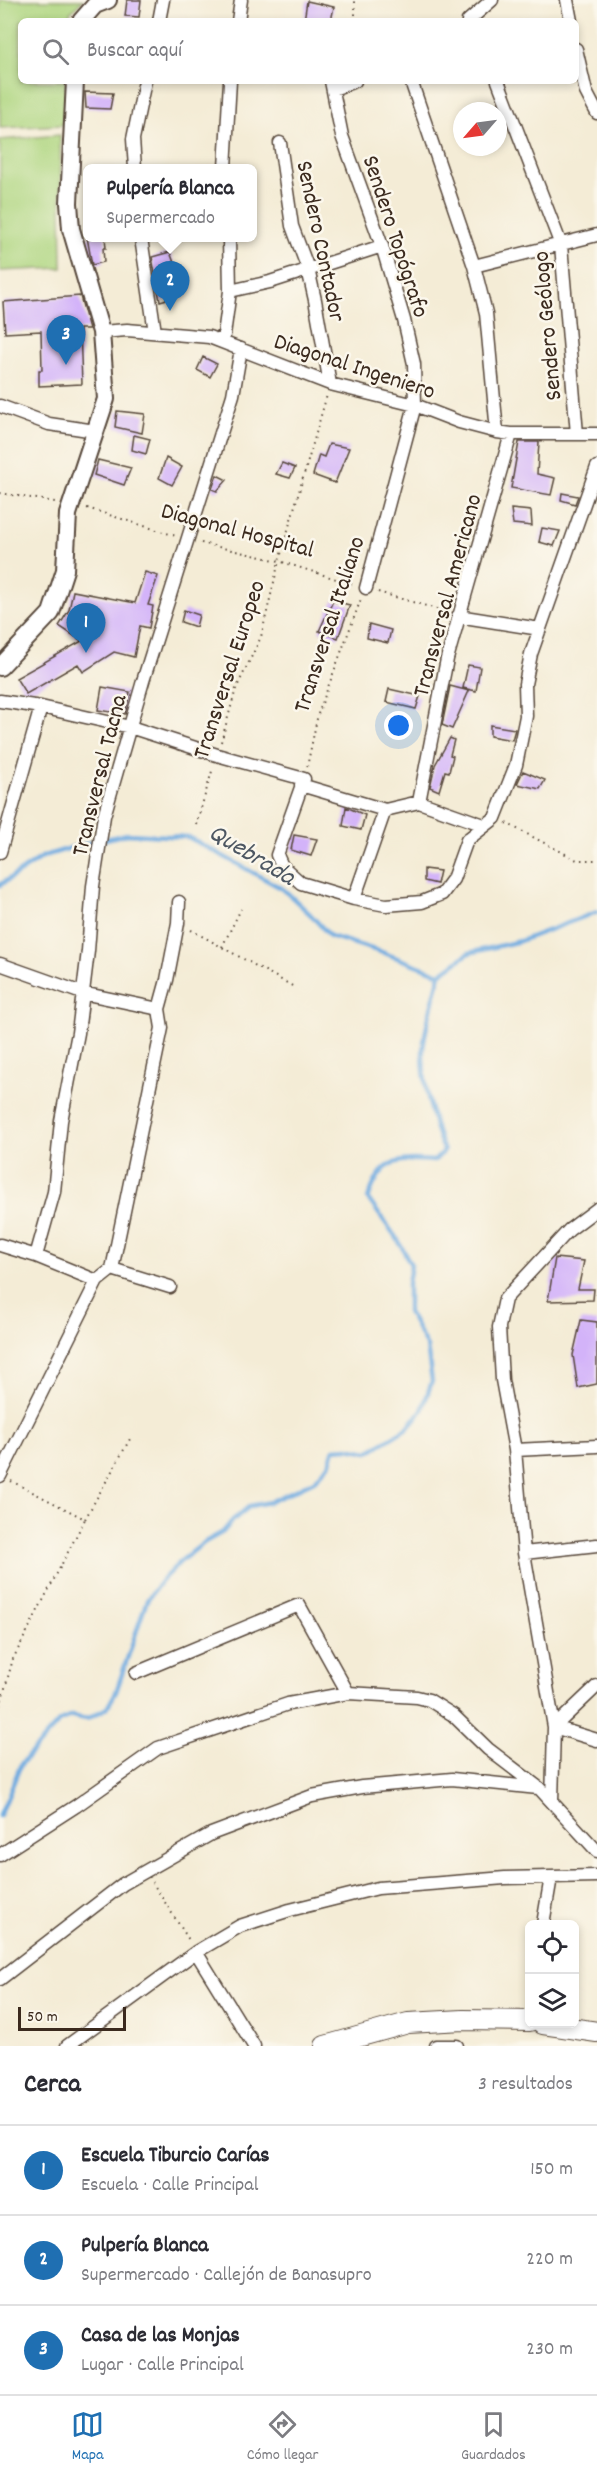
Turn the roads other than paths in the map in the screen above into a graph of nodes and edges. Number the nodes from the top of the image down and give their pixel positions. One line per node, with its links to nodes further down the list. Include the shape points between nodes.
1 (108, 0): 6 (street, via 95,5)
2 (163, 0): 7 (street)
3 (241, 0): 8 (street)
4 (492, 0): 9 (street)
5 (567, 0): 10 (street)
6 (84, 18)
7 (160, 18)
8 (238, 18)
9 (472, 18)
10 (570, 18)
11 (579, 62): 18 (street, via 586,92)
12 (75, 84): 30 (street, via 71,230)
13 (144, 84): 20 (street, via 133,139)
14 (230, 84): 21 (street)
15 (412, 84): 27 (street)
16 (499, 84): 25 (street, Sendero Geólogo)
17 (332, 85): 26 (street, Sendero Topógrafo, via 342,136)
18 (597, 112)
19 (280, 143): 28 (street, Sendero Contador, via 292,226)
20 (135, 164)
21 (225, 164)
22 (597, 235): 25 (street)
23 (142, 242): 31 (street)
24 (229, 242): 29 (street)
25 (561, 245): 27 (street); 40 (street, Sendero Geólogo)
26 (382, 246): 28 (street); 35 (street, Sendero Topógrafo, via 414,364)
27 (474, 266): 38 (street, via 486,313)
28 (308, 269): 29 (street); 34 (street, Sendero Contador)
29 (230, 291): 32 (street)
30 (101, 332): 31 (street, Diagonal Ingeniero); 37 (street, via 106,399)
31 (155, 332): 32 (street, Diagonal Ingeniero)
32 (223, 342): 33 (street, Diagonal Ingeniero)
33 (241, 349): 34 (street, Diagonal Ingeniero); 49 (street, Transversal Tacna, via 232,394)
34 (330, 384): 35 (street, Diagonal Ingeniero)
35 (415, 405): 38 (street, Diagonal Ingeniero); 43 (street, Transversal Italiano)
36 (0, 406): 37 (street, via 49,424)
37 (95, 431): 46 (street, via 68,514 65,570 51,613)
38 (497, 432): 39 (street, Diagonal Ingeniero)
39 (512, 434): 40 (street, Diagonal Ingeniero); 44 (street, Transversal Americano)
40 (577, 434): 41 (street, Diagonal Ingeniero)
41 (597, 434)
42 (597, 467): 45 (street)
43 (366, 588)
44 (458, 616): 45 (street); 51 (street, Transversal Americano)
45 (540, 629): 53 (street, via 525,684 526,716 516,765 495,818)
46 (0, 667)
47 (0, 701): 48 (street)
48 (41, 707): 49 (street); 54 (street)
49 (130, 727): 50 (street); 58 (street, Transversal Tacna, via 104,816)
50 (303, 782): 52 (street); 55 (street, via 277,855 282,866 301,882)
51 (419, 802): 52 (street); 53 (street)
52 (386, 810): 55 (street)
53 (484, 825): 55 (street, via 467,840 453,879 442,894 422,902 386,905)
54 (0, 852)
55 (354, 898)
56 (179, 902): 59 (street)
57 (0, 964): 58 (street)
58 (82, 993): 59 (street); 62 (street, Transversal Tacna, via 54,1191)
59 (159, 1009): 63 (street, via 162,1028)
60 (597, 1209): 67 (street, via 569,1230 505,1299 499,1327 502,1380)
61 (0, 1245): 62 (street)
62 (36, 1256): 64 (street)
63 (112, 1269): 64 (street); 65 (street)
64 (97, 1281): 68 (street)
65 (170, 1287)
66 (597, 1446): 67 (street)
67 (515, 1450): 70 (street)
68 (5, 1479)
69 (597, 1545): 70 (street)
70 (524, 1553): 74 (street)
71 (136, 1673): 73 (street, via 298,1605)
72 (597, 1686): 74 (street)
73 (348, 1693): 76 (street, via 429,1700 453,1715 488,1749); 79 (street, via 288,1704 158,1749)
74 (554, 1727): 75 (street); 77 (street)
75 (597, 1740)
76 (539, 1788): 77 (street); 84 (street, via 452,1779 312,1796 211,1834 123,1884)
77 (552, 1802): 78 (street)
78 (597, 1851)
79 (0, 1855)
80 (597, 1876): 81 (street)
81 (551, 1877): 82 (street); 83 (street, via 378,1888 240,1926)
82 (544, 1920)
83 (196, 1952): 88 (street); 89 (street)
84 (0, 1979)
85 (525, 2021): 90 (main road, via 408,2023)
86 (570, 2028): 87 (main road)
87 (597, 2032)
88 (67, 2046)
89 (254, 2046)
90 (325, 2046)
91 (436, 2046): 92 (street)
92 (457, 2046)

